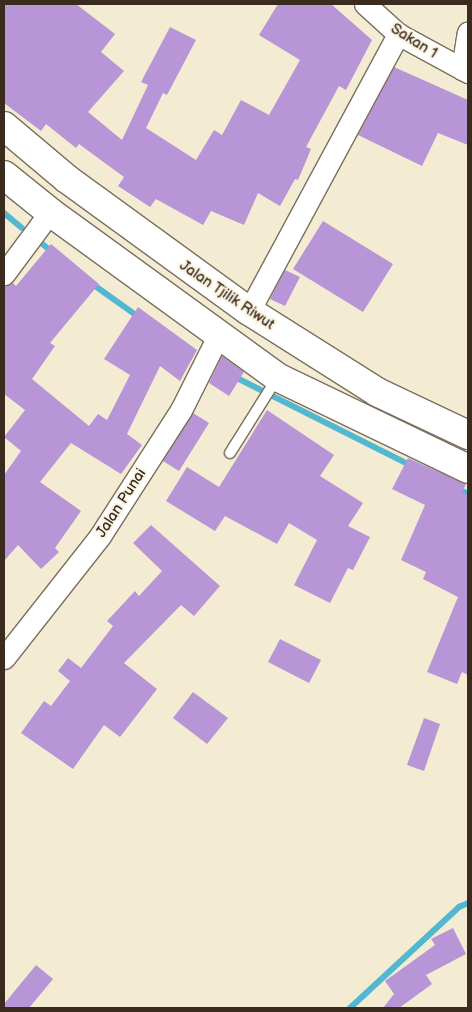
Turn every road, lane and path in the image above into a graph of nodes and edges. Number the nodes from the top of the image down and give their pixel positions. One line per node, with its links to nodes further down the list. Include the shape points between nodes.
1 (365, 4): 3 (street, Sakan 1)
2 (468, 32): 4 (street)
3 (398, 34): 4 (street, Sakan 1); 9 (street)
4 (465, 70)
5 (4, 126): 9 (highway, Jalan Tjilik Riwut, via 66,179)
6 (4, 175): 7 (highway)
7 (50, 212): 8 (street); 10 (highway)
8 (4, 274)
9 (249, 311): 12 (highway, Jalan Tjilik Riwut, via 377,392)
10 (218, 336): 11 (highway); 15 (street, Jalan Punai, via 181,410 100,536)
11 (277, 377): 13 (lane); 14 (highway)
12 (468, 436)
13 (230, 453)
14 (468, 469)
15 (4, 658)

